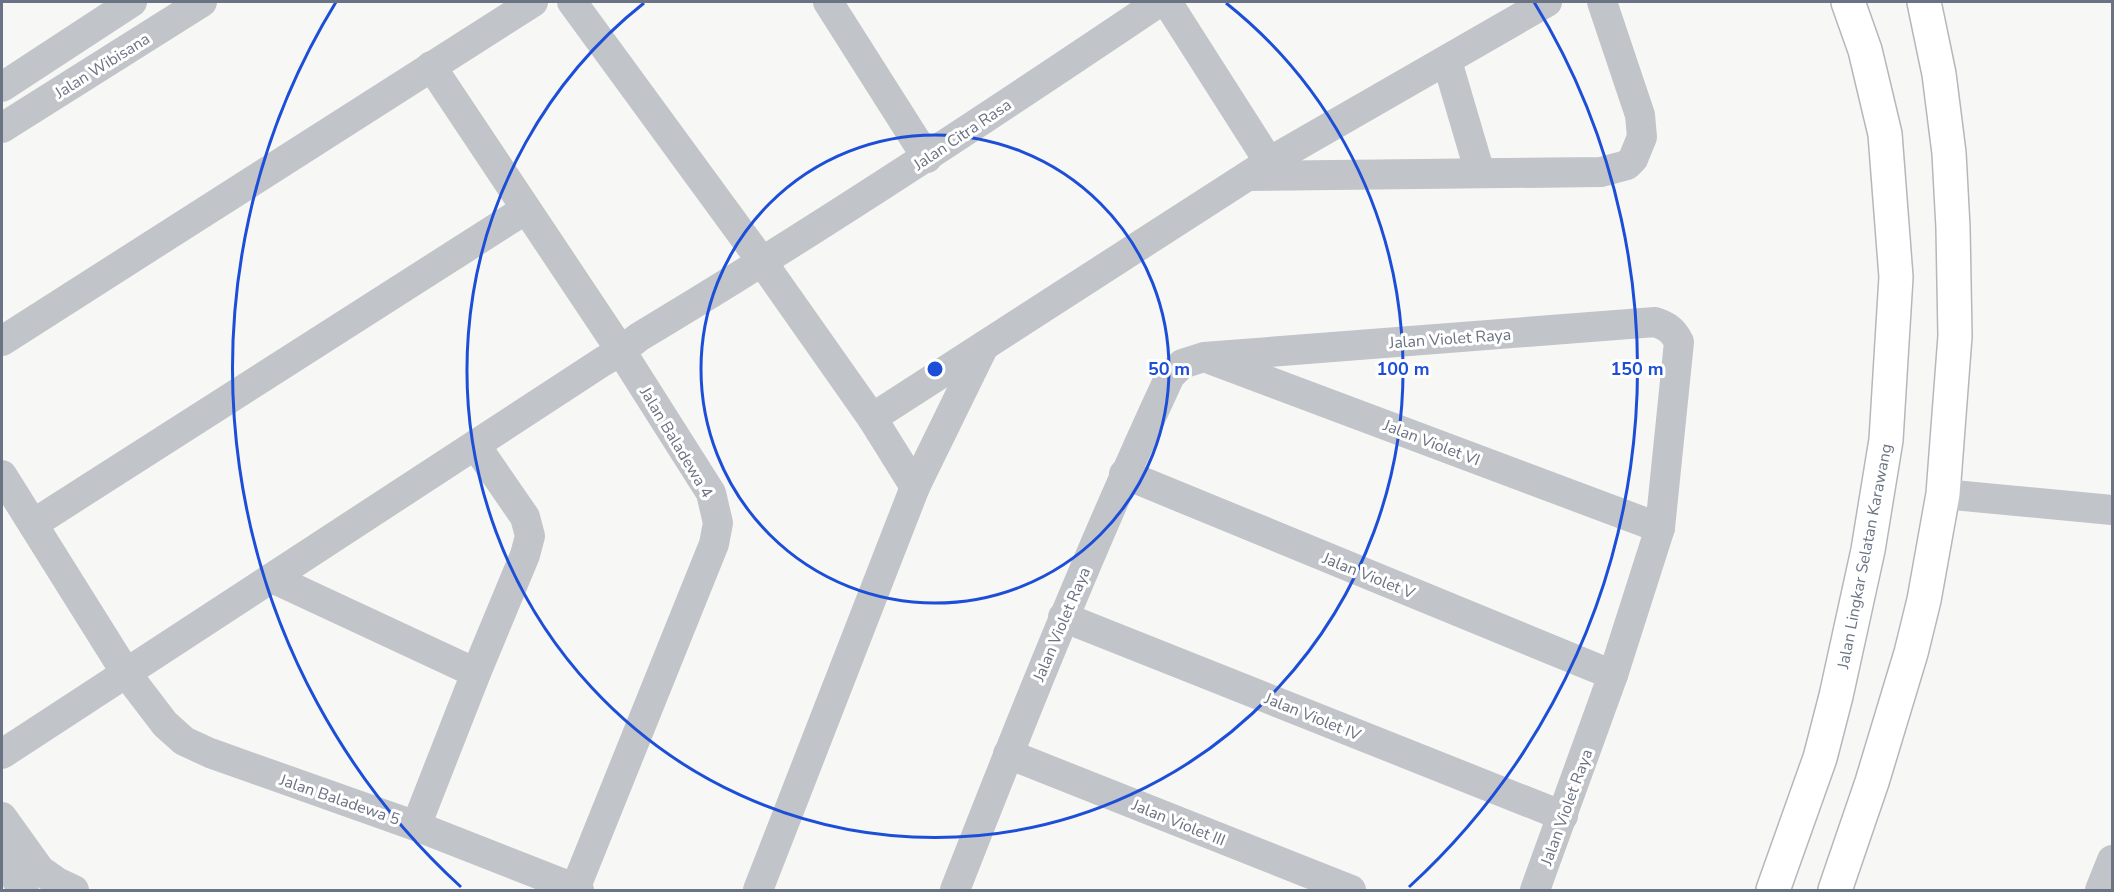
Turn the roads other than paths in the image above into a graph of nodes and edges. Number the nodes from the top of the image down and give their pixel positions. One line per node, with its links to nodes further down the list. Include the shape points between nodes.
1 (132, 2): 12 (street)
2 (202, 2): 16 (street, Jalan Wibisana)
3 (533, 2): 14 (street)
4 (572, 2): 22 (street)
5 (1159, 2): 18 (street, Jalan Citra Rasa)
6 (1167, 2): 19 (street)
7 (1546, 2): 13 (street)
8 (1602, 2): 20 (street, via 1640,115 1642,137 1634,159 1627,165 1601,172)
9 (1848, 2): 55 (main road, Jalan Lingkar Selatan Karawang, via 1865,50 1885,134 1896,277 1887,440 1836,696 1820,758)
10 (1924, 2): 32 (main road, via 1939,74 1953,228 1955,336)
11 (838, 5): 18 (street)
12 (44, 59): 15 (street); 16 (street)
13 (1447, 61): 19 (street); 20 (street)
14 (431, 66): 21 (street, Jalan Baladewa 4); 23 (street)
15 (2, 87)
16 (63, 89): 17 (street, Jalan Wibisana)
17 (2, 128)
18 (927, 158): 22 (street, Jalan Citra Rasa)
19 (1259, 169): 20 (street); 24 (street)
20 (1480, 173)
21 (526, 209): 25 (street, Jalan Baladewa 4); 34 (street)
22 (763, 263): 25 (street, Jalan Citra Rasa); 27 (street)
23 (2, 341)
24 (984, 346): 27 (street); 31 (street)
25 (621, 351): 28 (street, Jalan Citra Rasa); 49 (street, Jalan Baladewa 4, via 711,493 718,523 714,544)
26 (1204, 357): 29 (street, Jalan Violet Raya, via 1182,364 1170,376); 35 (street, Jalan Violet VI); 35 (street, Jalan Violet Raya, via 1655,322 1666,326 1679,342)
27 (872, 418): 31 (street)
28 (476, 446): 36 (street, Jalan Citra Rasa); 39 (street, via 525,518 530,537)
29 (1124, 474): 37 (street, Jalan Violet Raya); 40 (street, Jalan Violet V)
30 (2, 475): 34 (street, Jalan Baladewa 5)
31 (915, 487): 51 (street)
32 (1943, 494): 33 (street); 56 (main road, via 1908,664)
33 (2112, 510)
34 (33, 524): 38 (street, Jalan Baladewa 5)
35 (1660, 528): 40 (street, Jalan Violet Raya)
36 (272, 578): 38 (street, Jalan Citra Rasa); 39 (street)
37 (1063, 616): 42 (street, Jalan Violet Raya); 43 (street, Jalan Violet IV)
38 (126, 673): 41 (street, Jalan Citra Rasa); 45 (street, Jalan Baladewa 5, via 165,724 184,741)
39 (476, 673): 45 (street)
40 (1613, 675): 43 (street, Jalan Violet Raya)
41 (2, 754)
42 (1008, 754): 52 (street, Jalan Violet Raya); 53 (street, Jalan Violet III)
43 (1563, 816): 54 (street, Jalan Violet Raya)
44 (2, 817): 48 (street)
45 (416, 826): 49 (street, Jalan Baladewa 5)
46 (2, 860): 48 (street)
47 (2112, 860): 57 (street)
48 (30, 884): 50 (street, via 57,882)
49 (577, 890)
50 (74, 891)
51 (758, 891)
52 (955, 891)
53 (1351, 891)
54 (1535, 891)
55 (1773, 891)
56 (1834, 891)
57 (2100, 891)

